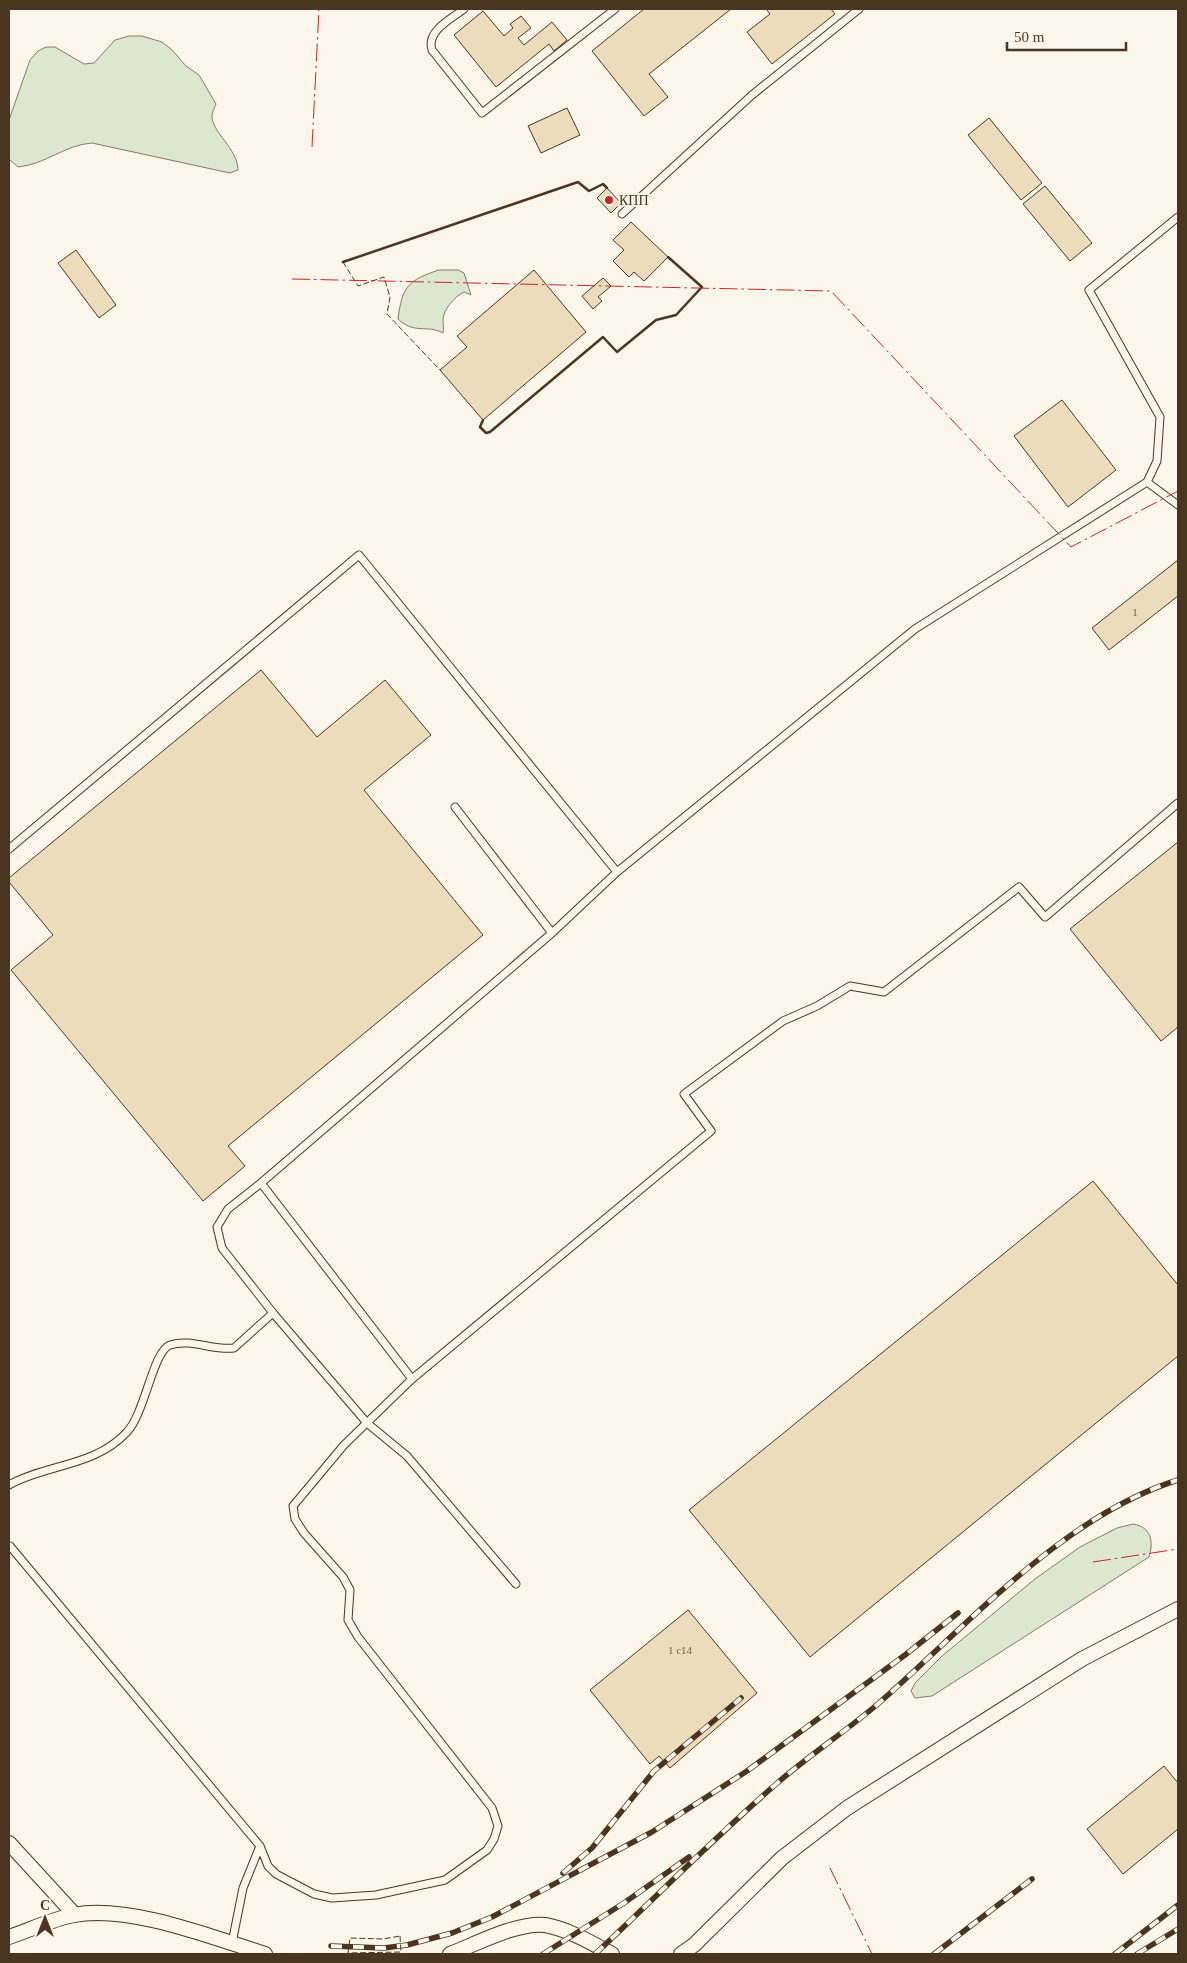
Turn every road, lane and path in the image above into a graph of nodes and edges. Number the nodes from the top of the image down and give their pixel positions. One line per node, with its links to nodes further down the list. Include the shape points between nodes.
1 (464, 9): 2 (lane, via 433,34 429,43 482,113)
2 (615, 9)
3 (859, 9): 4 (lane, via 752,95)
4 (622, 214)
5 (1178, 217): 6 (lane, via 1088,290 1160,417 1157,461)
6 (1146, 482): 7 (lane); 11 (lane, via 915,629)
7 (1178, 505)
8 (1178, 803): 15 (lane, via 1045,916 1019,887 884,992 850,986 783,1021 684,1094 711,1131)
9 (455, 807): 12 (lane)
10 (9, 849): 11 (lane, via 360,555)
11 (617, 872): 12 (lane)
12 (552, 933): 13 (lane)
13 (261, 1183): 14 (lane, via 228,1209 217,1227 222,1248); 15 (lane)
14 (273, 1313): 16 (lane); 17 (lane, via 234,1348 169,1345 158,1355 142,1407 126,1433 79,1462)
15 (412, 1379): 16 (lane)
16 (366, 1423): 19 (lane, via 407,1456); 22 (lane, via 319,1473 294,1506 295,1519 350,1590 348,1620 358,1637 492,1808 498,1826 487,1850 446,1880 348,1898 314,1894 276,1874 268,1866)
17 (9, 1485)
18 (10, 1546): 22 (lane)
19 (516, 1584)
20 (1178, 1609): 29 (street, via 1082,1659 848,1808 782,1858)
21 (9, 1843): 23 (street)
22 (260, 1846): 25 (lane, via 243,1888)
23 (75, 1914): 24 (street); 25 (street, via 136,1918)
24 (9, 1937)
25 (232, 1943): 26 (street)
26 (265, 1954)
27 (450, 1954): 28 (street, via 520,1928 544,1925)
28 (612, 1954)
29 (681, 1954)

